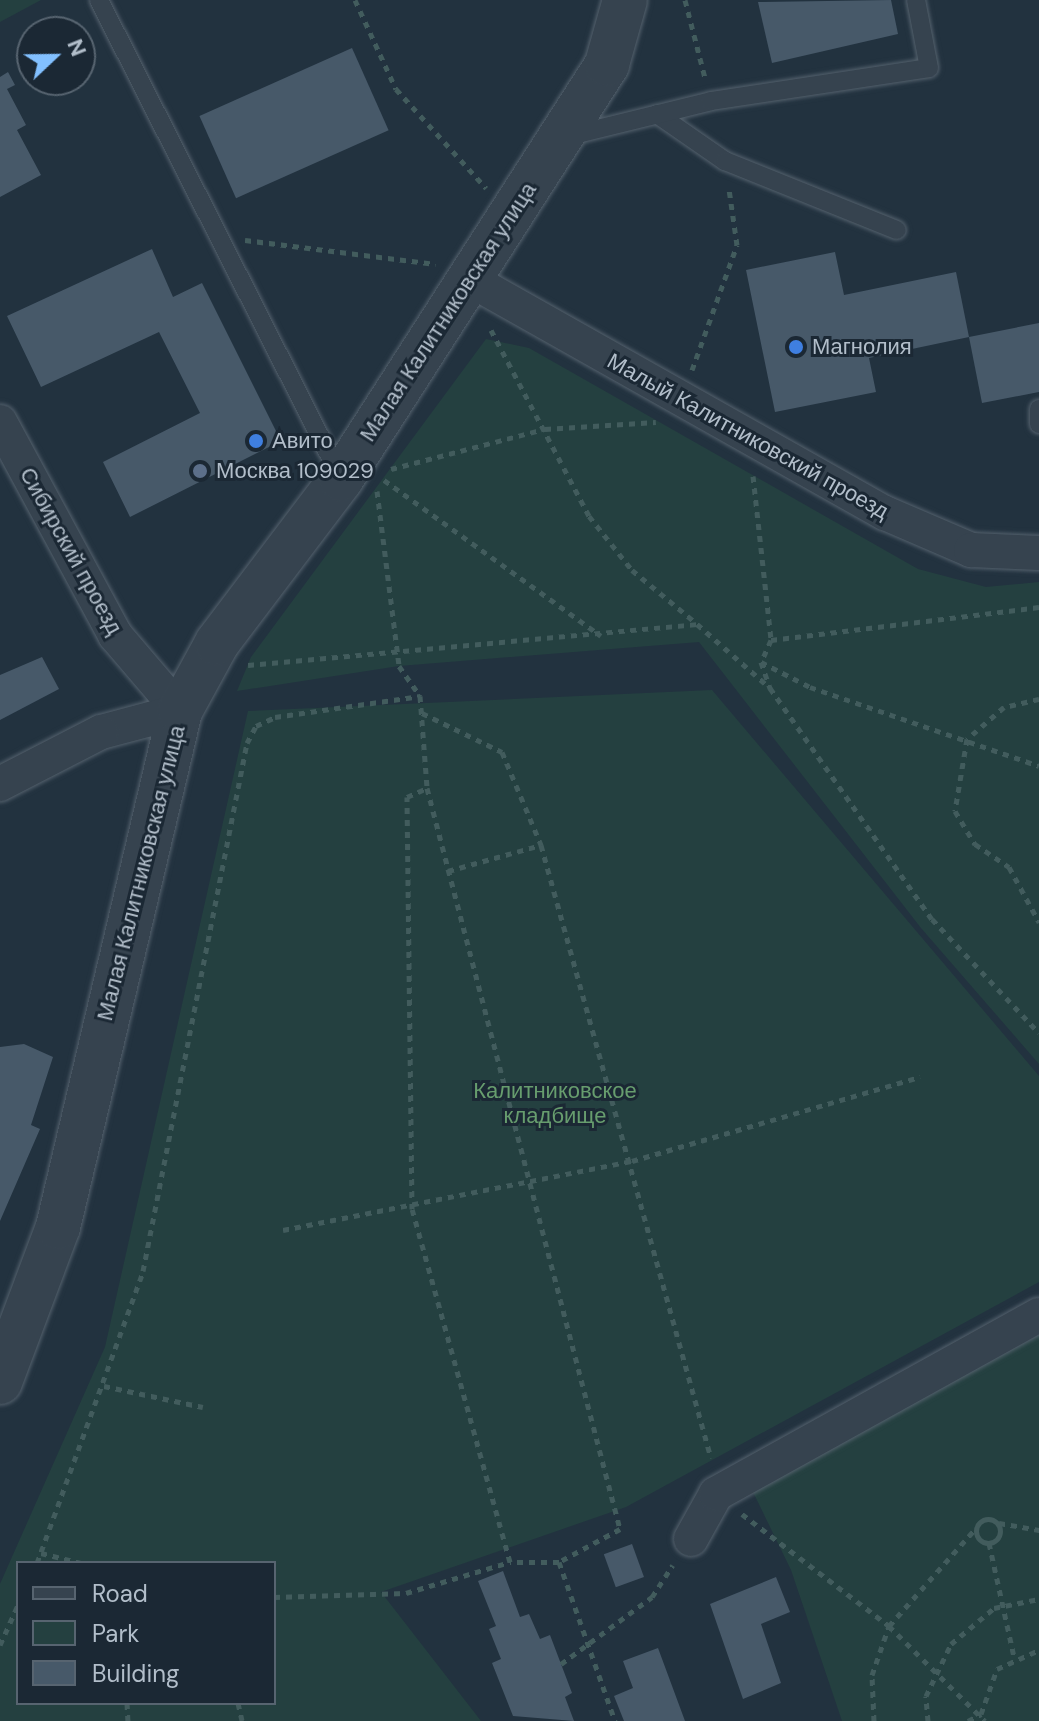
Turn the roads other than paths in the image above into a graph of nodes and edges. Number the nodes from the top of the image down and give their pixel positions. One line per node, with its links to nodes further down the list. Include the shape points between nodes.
1 (99, 0): 11 (lane, via 219,236)
2 (625, 0): 5 (street, Малая Калитниковская улица, via 607,64)
3 (916, 0): 4 (lane, via 929,68)
4 (657, 114): 5 (lane); 6 (lane, via 725,161)
5 (559, 139): 7 (street, Малая Калитниковская улица)
6 (897, 230)
7 (452, 271): 11 (street, Малая Калитниковская улица); 12 (street, Малый Калитниковский проезд, via 885,513 971,550)
8 (1039, 409): 10 (lane)
9 (0, 422): 13 (street, Сибирский проезд, via 115,635)
10 (1039, 424)
11 (358, 476): 13 (street, Малая Калитниковская улица, via 217,643)
12 (1039, 553)
13 (180, 711): 14 (street, via 101,732); 16 (street, Малая Калитниковская улица, via 58,1227)
14 (0, 784)
15 (1039, 1315): 17 (street, via 716,1494)
16 (0, 1382)
17 (691, 1539)

